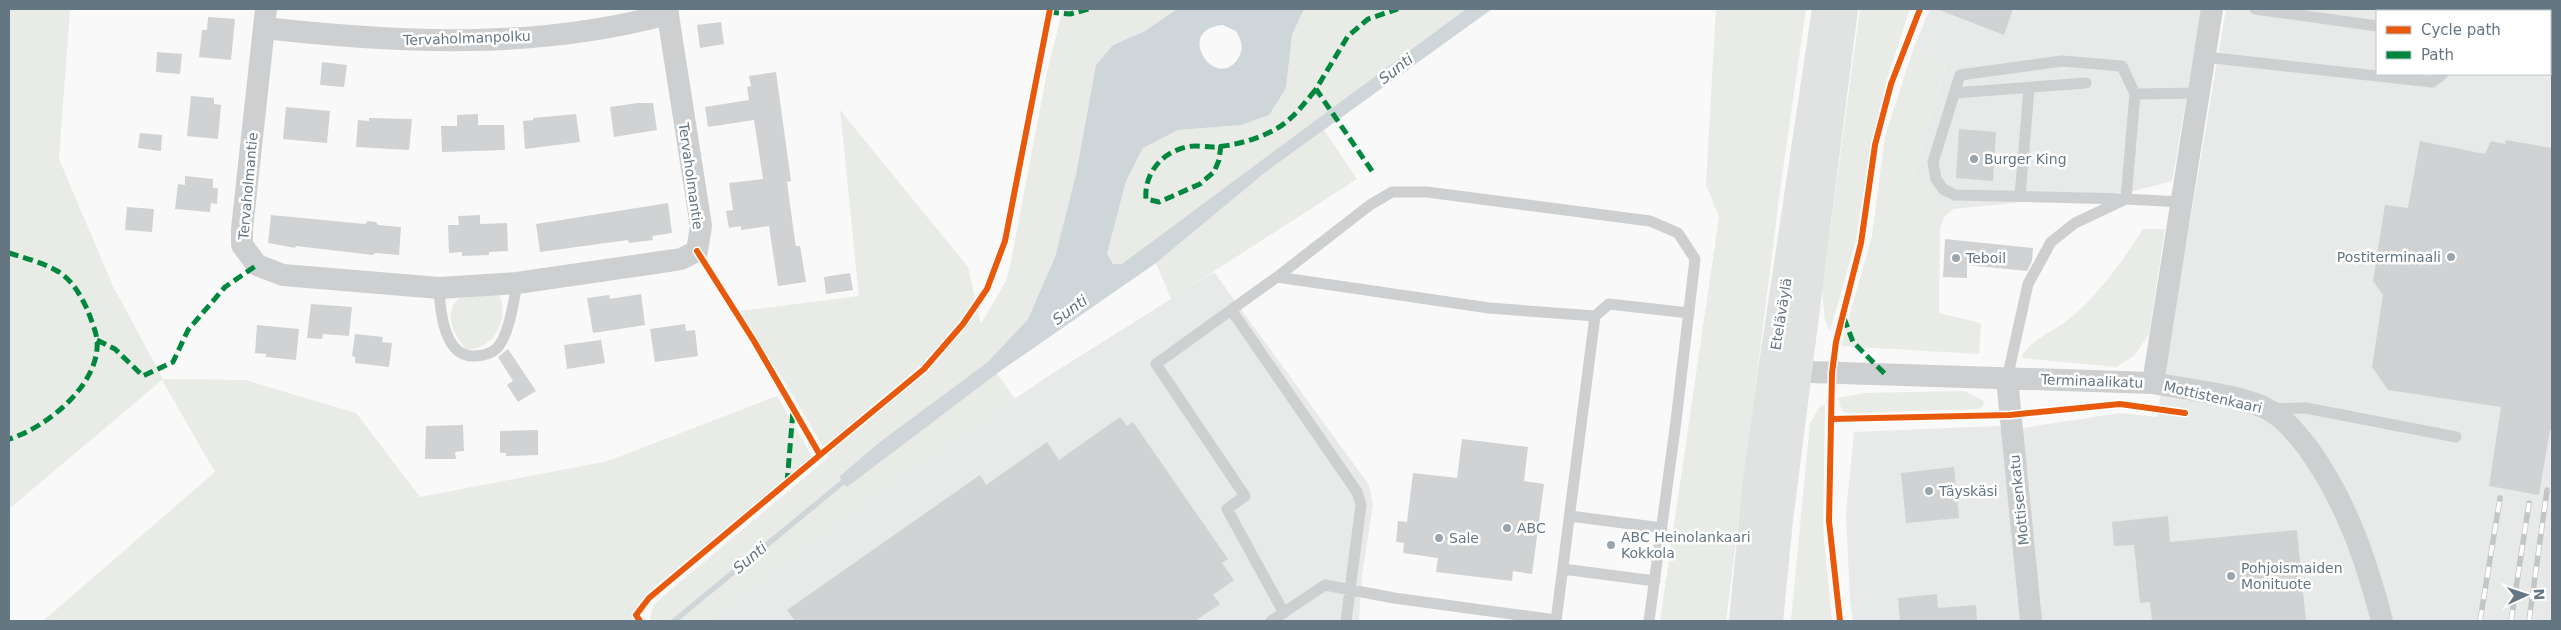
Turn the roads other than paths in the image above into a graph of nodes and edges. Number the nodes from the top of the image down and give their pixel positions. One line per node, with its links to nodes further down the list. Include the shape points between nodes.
1 (1826, 9): 24 (highway, Eteläväylä)
2 (1844, 9): 24 (highway, Eteläväylä)
3 (2212, 9): 8 (street, Terminaalikatu)
4 (2255, 9): 7 (lane)
5 (667, 11): 6 (street, Tervaholmanpolku, via 595,30 466,41 376,40); 19 (street, Tervaholmantie, via 701,226 697,251 681,259)
6 (265, 18): 20 (street, Tervaholmantie, via 242,229 242,245 250,258 256,265 283,275)
7 (2376, 26)
8 (2205, 57): 9 (lane, via 2432,82); 13 (street, Terminaalikatu)
9 (2442, 75)
10 (2086, 83): 11 (lane)
11 (2030, 89): 12 (lane); 15 (lane)
12 (1954, 93): 14 (lane, via 1960,75 2062,61 2122,66); 15 (lane, via 1933,162 1936,179 1943,189 1955,194)
13 (2199, 93): 14 (lane); 17 (street, Terminaalikatu)
14 (2135, 94): 16 (lane)
15 (2020, 196): 16 (lane)
16 (2126, 199): 17 (lane); 25 (lane, via 2075,222 2051,242 2028,284)
17 (2182, 202): 26 (street, Terminaalikatu)
18 (1277, 277): 21 (lane); 22 (lane, via 1370,205 1392,192 1427,192 1650,221 1678,233 1695,260); 23 (lane, via 1489,308)
19 (517, 283): 20 (street, Tervaholmantie); 20 (lane, via 505,332 496,348 482,356 468,356 455,347 443,324)
20 (439, 288)
21 (1232, 311): 33 (lane, via 1357,492 1361,505); 34 (lane, via 1156,364 1245,496 1227,509)
22 (1689, 313): 23 (lane, via 1609,304); 30 (lane)
23 (1595, 316): 29 (lane)
24 (1785, 372): 25 (street, Terminaalikatu); 39 (highway, Eteläväylä, via 1756,489); 40 (highway, Eteläväylä)
25 (2007, 378): 26 (street, Terminaalikatu); 41 (street, Mottisenkatu)
26 (2153, 383): 27 (street, Mottistenkaari, via 2239,400)
27 (2267, 409): 28 (lane, via 2306,408); 42 (street, Mottistenkaari, via 2291,426 2323,469 2358,539)
28 (2456, 436)
29 (1570, 516): 30 (lane); 31 (lane)
30 (1662, 528): 32 (lane)
31 (1563, 569): 32 (lane); 35 (lane)
32 (1655, 581): 38 (lane)
33 (1350, 589): 34 (lane, via 1325,585); 35 (lane); 37 (lane)
34 (1284, 613): 36 (lane)
35 (1556, 620)
36 (1271, 621)
37 (1346, 621)
38 (1649, 621)
39 (1744, 621)
40 (1770, 621)
41 (2031, 621)
42 (2382, 621)

